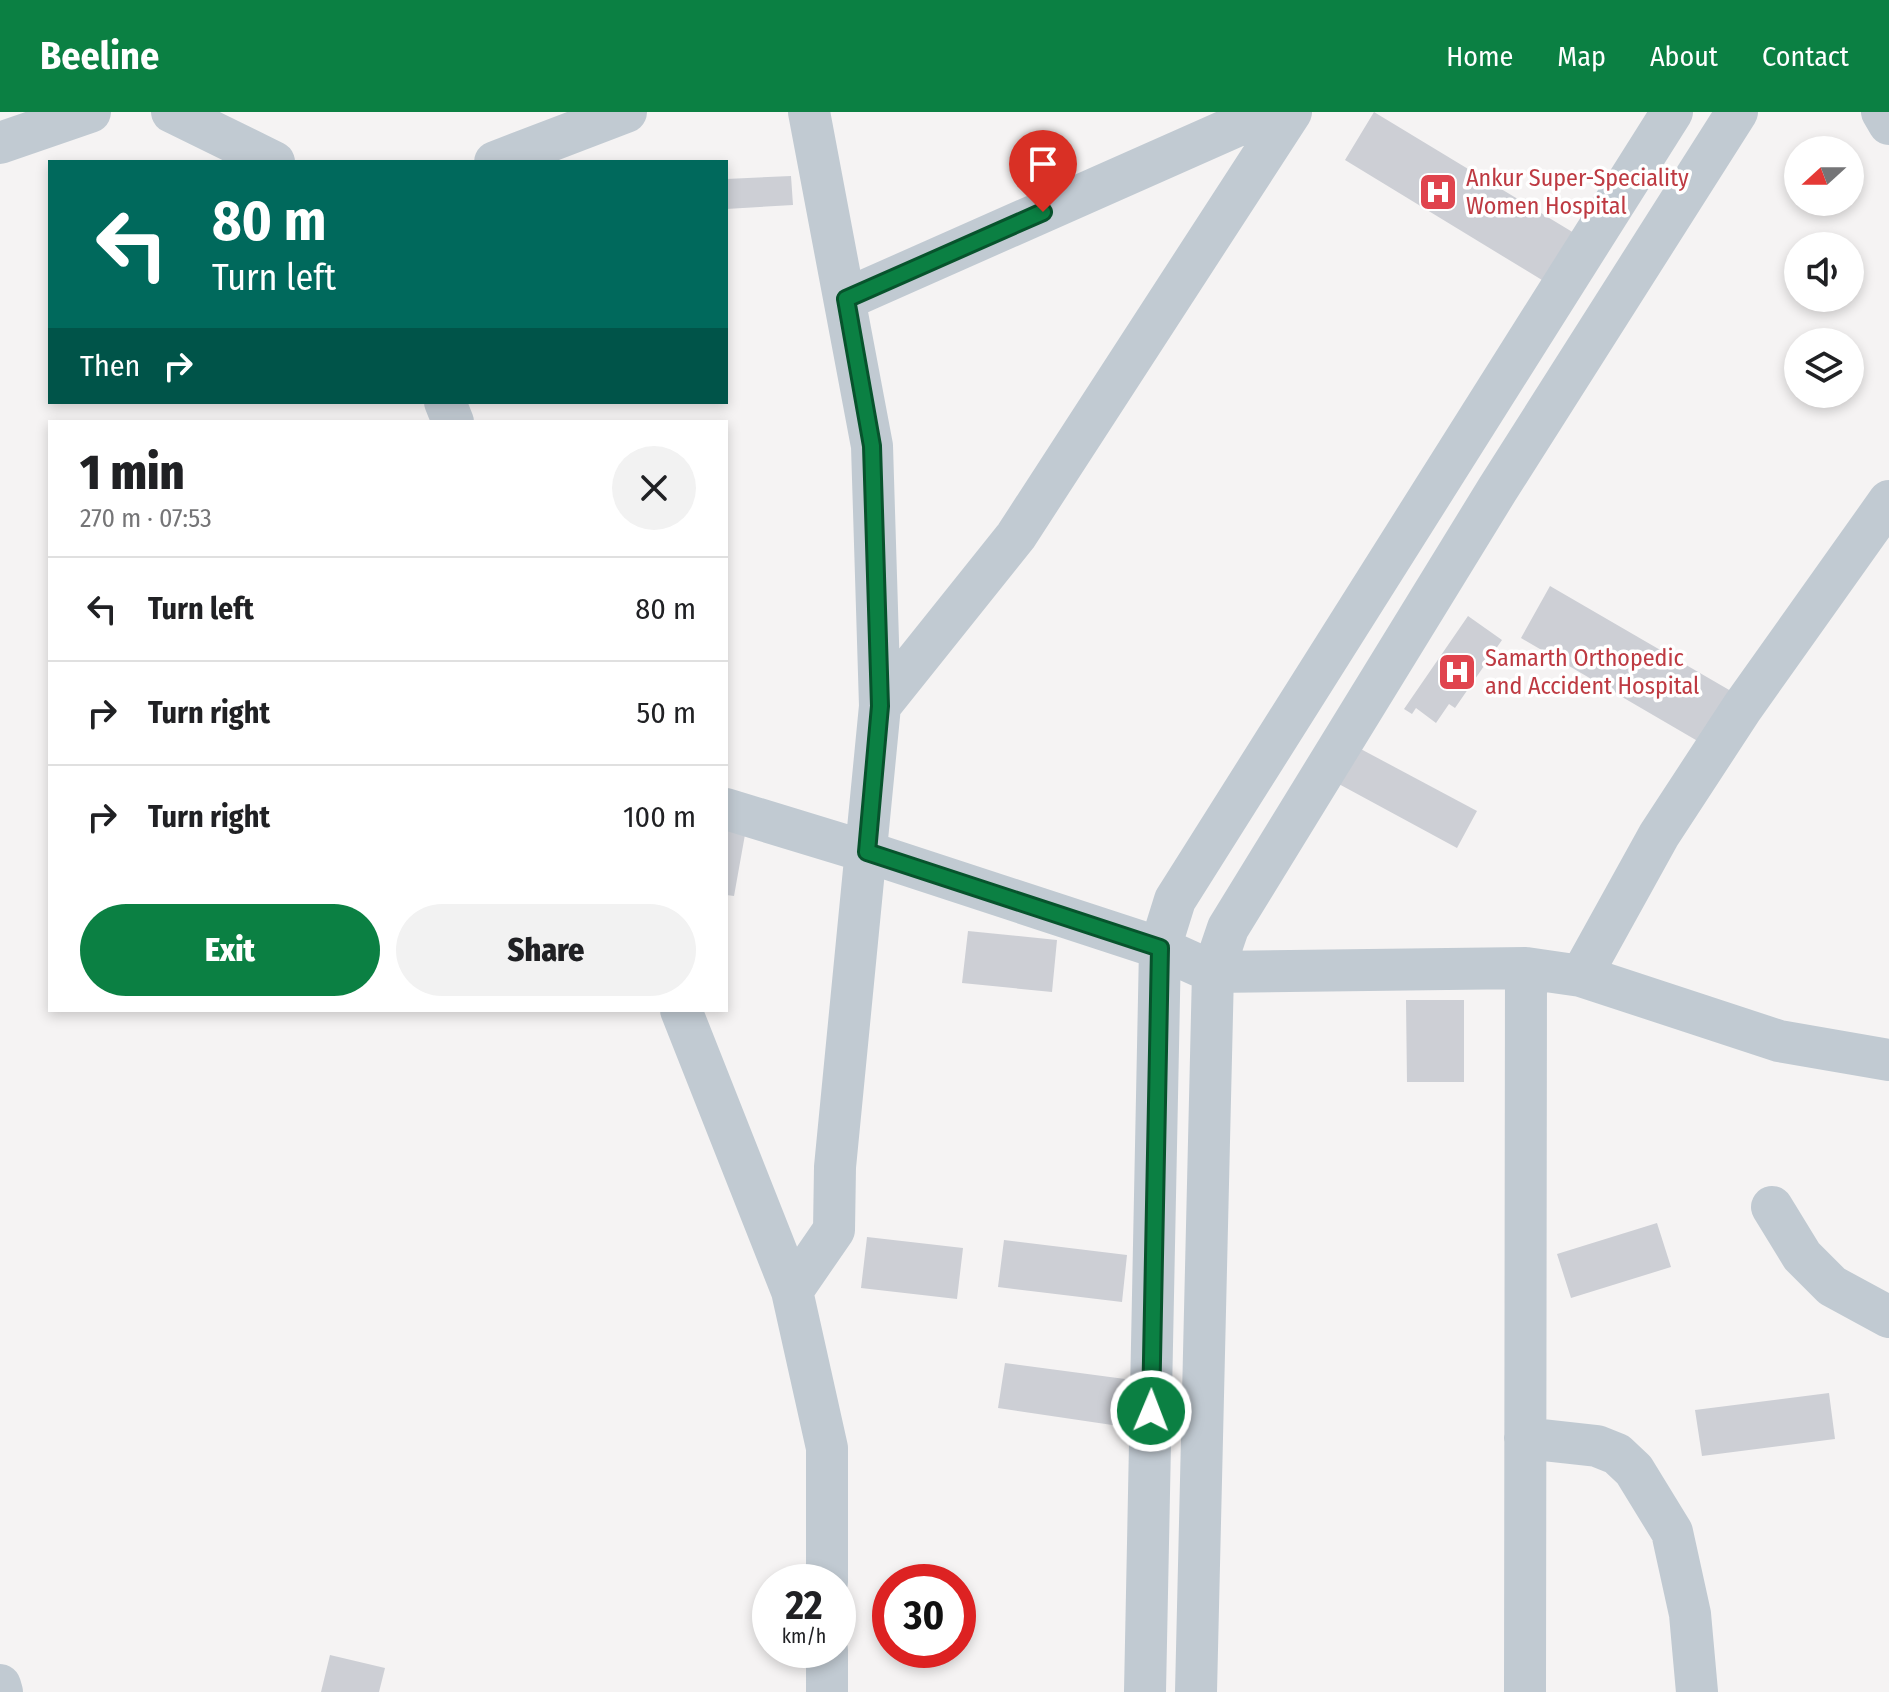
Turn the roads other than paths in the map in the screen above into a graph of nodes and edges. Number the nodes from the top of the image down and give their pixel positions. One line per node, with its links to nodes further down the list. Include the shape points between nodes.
1 (90, 112): 11 (street)
2 (172, 112): 12 (street)
3 (626, 112): 13 (street)
4 (809, 112): 14 (street)
5 (1268, 112): 14 (street)
6 (1291, 112): 16 (street, via 1016,536)
7 (1672, 112): 19 (street, via 1175,900)
8 (1737, 112): 21 (street, via 1228,928)
9 (1882, 112): 10 (street)
10 (1889, 124)
11 (0, 143)
12 (270, 160)
13 (500, 160)
14 (846, 299): 16 (street, via 872,446)
15 (1889, 501): 22 (street, via 1659,835)
16 (880, 706): 18 (street)
17 (728, 810): 18 (street)
18 (867, 852): 19 (street); 26 (street, via 835,1167 834,1230)
19 (1160, 948): 21 (street); 34 (street)
20 (1526, 968): 21 (street); 22 (street); 28 (street)
21 (1213, 972): 35 (street)
22 (1581, 976): 24 (street, via 1779,1041)
23 (682, 1012): 26 (street)
24 (1889, 1060)
25 (1772, 1207): 27 (street, via 1802,1256 1832,1286)
26 (792, 1291): 29 (street, via 827,1448)
27 (1889, 1317)
28 (1525, 1438): 36 (street); 37 (street, via 1597,1446 1617,1454 1634,1470 1672,1532 1690,1614)
29 (827, 1564)
30 (827, 1668): 33 (street)
31 (0, 1685): 32 (street)
32 (2, 1692)
33 (827, 1692)
34 (1145, 1692)
35 (1196, 1692)
36 (1525, 1692)
37 (1697, 1692)

